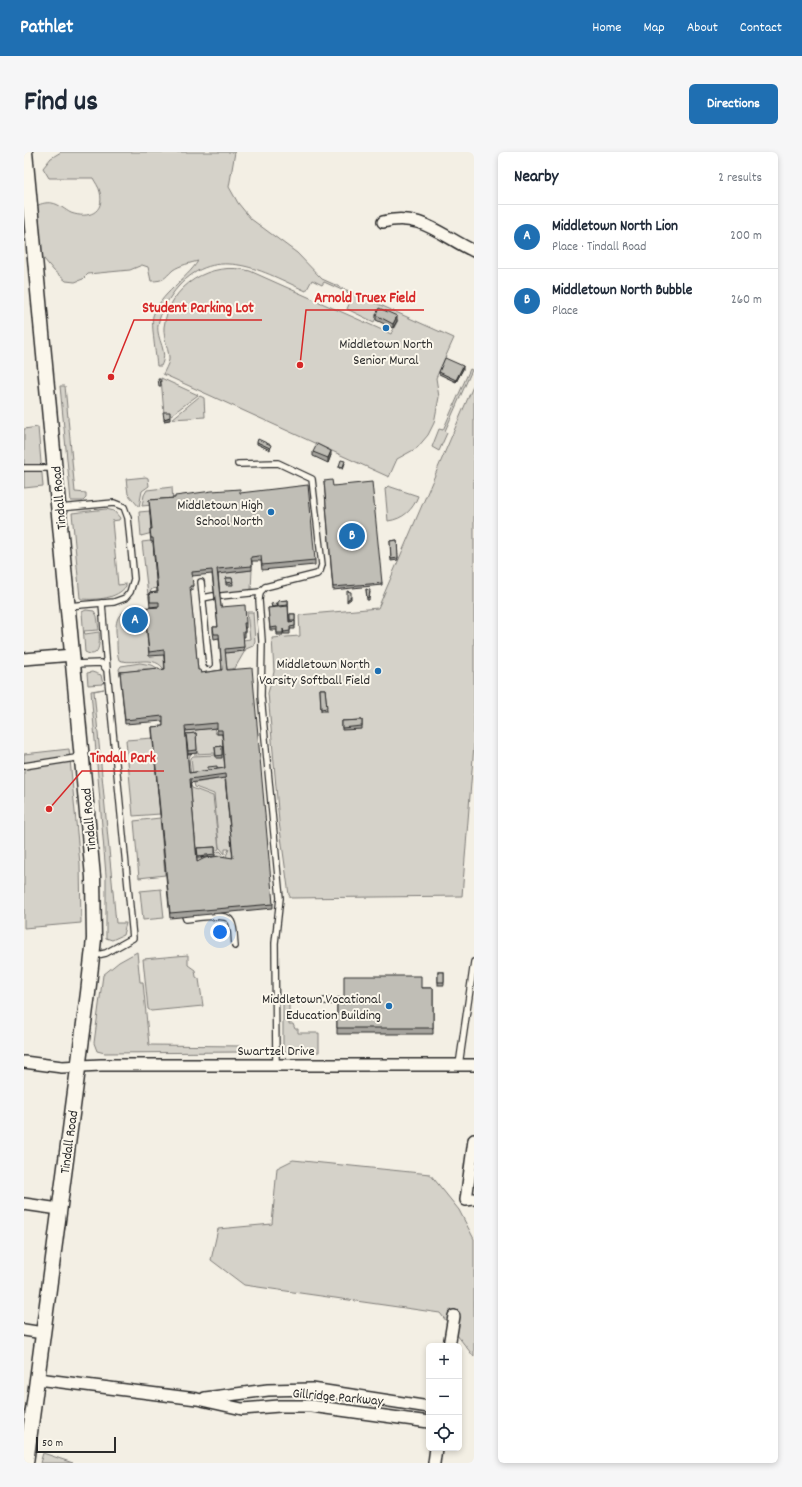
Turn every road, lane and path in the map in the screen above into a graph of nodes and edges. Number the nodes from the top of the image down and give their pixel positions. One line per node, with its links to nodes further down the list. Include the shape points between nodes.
1 (25, 152): 6 (street, Tindall Road)
2 (383, 222): 3 (street, via 411,219 431,226)
3 (474, 251)
4 (238, 464): 9 (lane, via 278,463 310,477 313,482 322,567 315,575 267,586)
5 (24, 468): 6 (lane)
6 (55, 468): 7 (street, Tindall Road)
7 (59, 508): 13 (lane, via 114,503 121,505 126,511 133,585 125,598); 14 (street, Tindall Road)
8 (201, 582): 12 (lane)
9 (260, 592): 11 (lane); 28 (lane, via 261,696 280,898 275,943)
10 (213, 596): 12 (lane)
11 (221, 596)
12 (203, 598): 17 (lane)
13 (102, 603): 14 (lane); 18 (lane)
14 (68, 606): 16 (street, Tindall Road)
15 (24, 659): 16 (street)
16 (73, 659): 18 (lane, via 101,663); 19 (street, Tindall Road)
17 (209, 664)
18 (108, 670): 23 (lane, via 133,938 106,953)
19 (82, 757): 20 (lane); 23 (street, Tindall Road, via 93,877)
20 (24, 766)
21 (186, 916): 22 (lane, via 186,919 223,916 229,918)
22 (235, 946)
23 (93, 956): 31 (street, Tindall Road)
24 (474, 962): 29 (lane)
25 (324, 1001): 26 (lane)
26 (344, 1001)
27 (24, 1062): 31 (street, Swartzel Drive, via 62,1067)
28 (276, 1065): 29 (street, Swartzel Drive); 31 (street, Swartzel Drive)
29 (460, 1065): 30 (street, Swartzel Drive)
30 (474, 1065)
31 (78, 1066): 36 (street, Tindall Road)
32 (474, 1140): 33 (street)
33 (472, 1163): 34 (street, via 466,1200)
34 (474, 1199)
35 (24, 1204): 36 (street)
36 (59, 1209): 39 (street, Tindall Road)
37 (454, 1316): 40 (street)
38 (24, 1330): 39 (street)
39 (43, 1333): 41 (street, Tindall Road)
40 (450, 1343)
41 (38, 1379): 44 (street, Gillridge Parkway); 50 (street, Tindall Road)
42 (291, 1389): 43 (street, Gillridge Parkway); 44 (street, Gillridge Parkway); 45 (street)
43 (355, 1395): 46 (street, Gillridge Parkway); 47 (street)
44 (197, 1399): 45 (street, Gillridge Parkway, via 242,1410)
45 (291, 1406): 47 (street, Gillridge Parkway)
46 (426, 1407)
47 (354, 1411): 48 (street, Gillridge Parkway)
48 (426, 1422)
49 (436, 1451): 51 (street)
50 (26, 1463)
51 (434, 1463)

